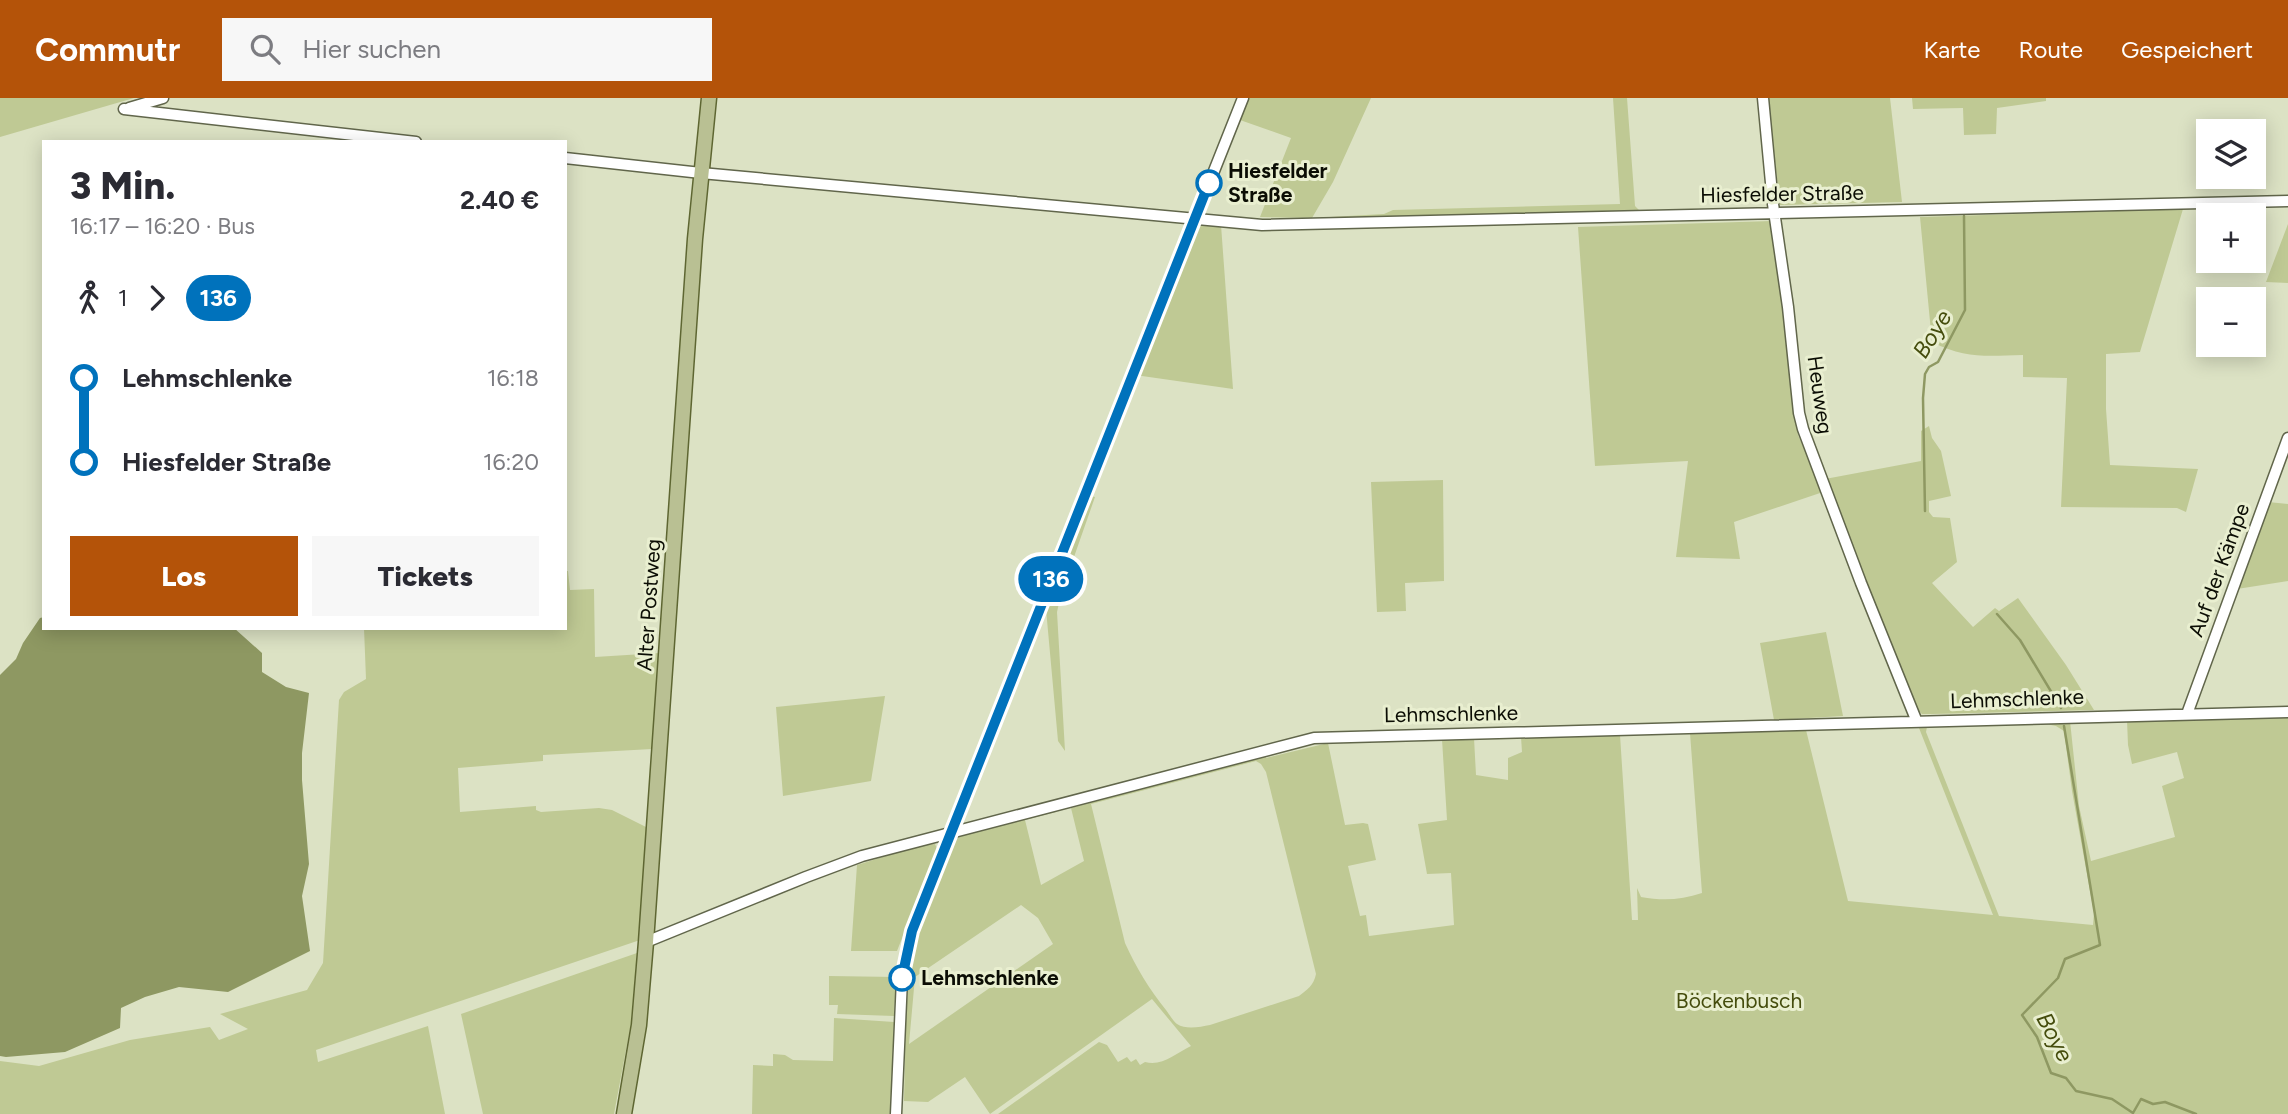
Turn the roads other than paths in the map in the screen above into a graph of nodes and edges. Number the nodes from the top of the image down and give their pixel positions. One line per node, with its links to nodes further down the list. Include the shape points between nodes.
1 (163, 98): 5 (street, via 124,109)
2 (709, 98): 7 (main road, Alter Postweg)
3 (1244, 98): 10 (street)
4 (1763, 98): 9 (street, Heuweg)
5 (398, 140)
6 (567, 158): 7 (street, Hiesfelder Straße)
7 (701, 173): 10 (street, Hiesfelder Straße); 16 (main road, Alter Postweg)
8 (2288, 201): 9 (street, Hiesfelder Straße)
9 (1775, 214): 10 (street, Hiesfelder Straße, via 1262,225); 14 (street, Heuweg, via 1803,429)
10 (1194, 219): 15 (street)
11 (2288, 438): 13 (street, Auf der Kämpe)
12 (2288, 712): 13 (street, Lehmschlenke)
13 (2187, 714): 14 (street, Lehmschlenke)
14 (1917, 722): 15 (street, Lehmschlenke, via 1314,738)
15 (950, 834): 16 (street, Lehmschlenke, via 851,860); 18 (street, via 905,958)
16 (646, 942): 17 (main road, Alter Postweg, via 639,1025)
17 (624, 1114)
18 (896, 1114)

